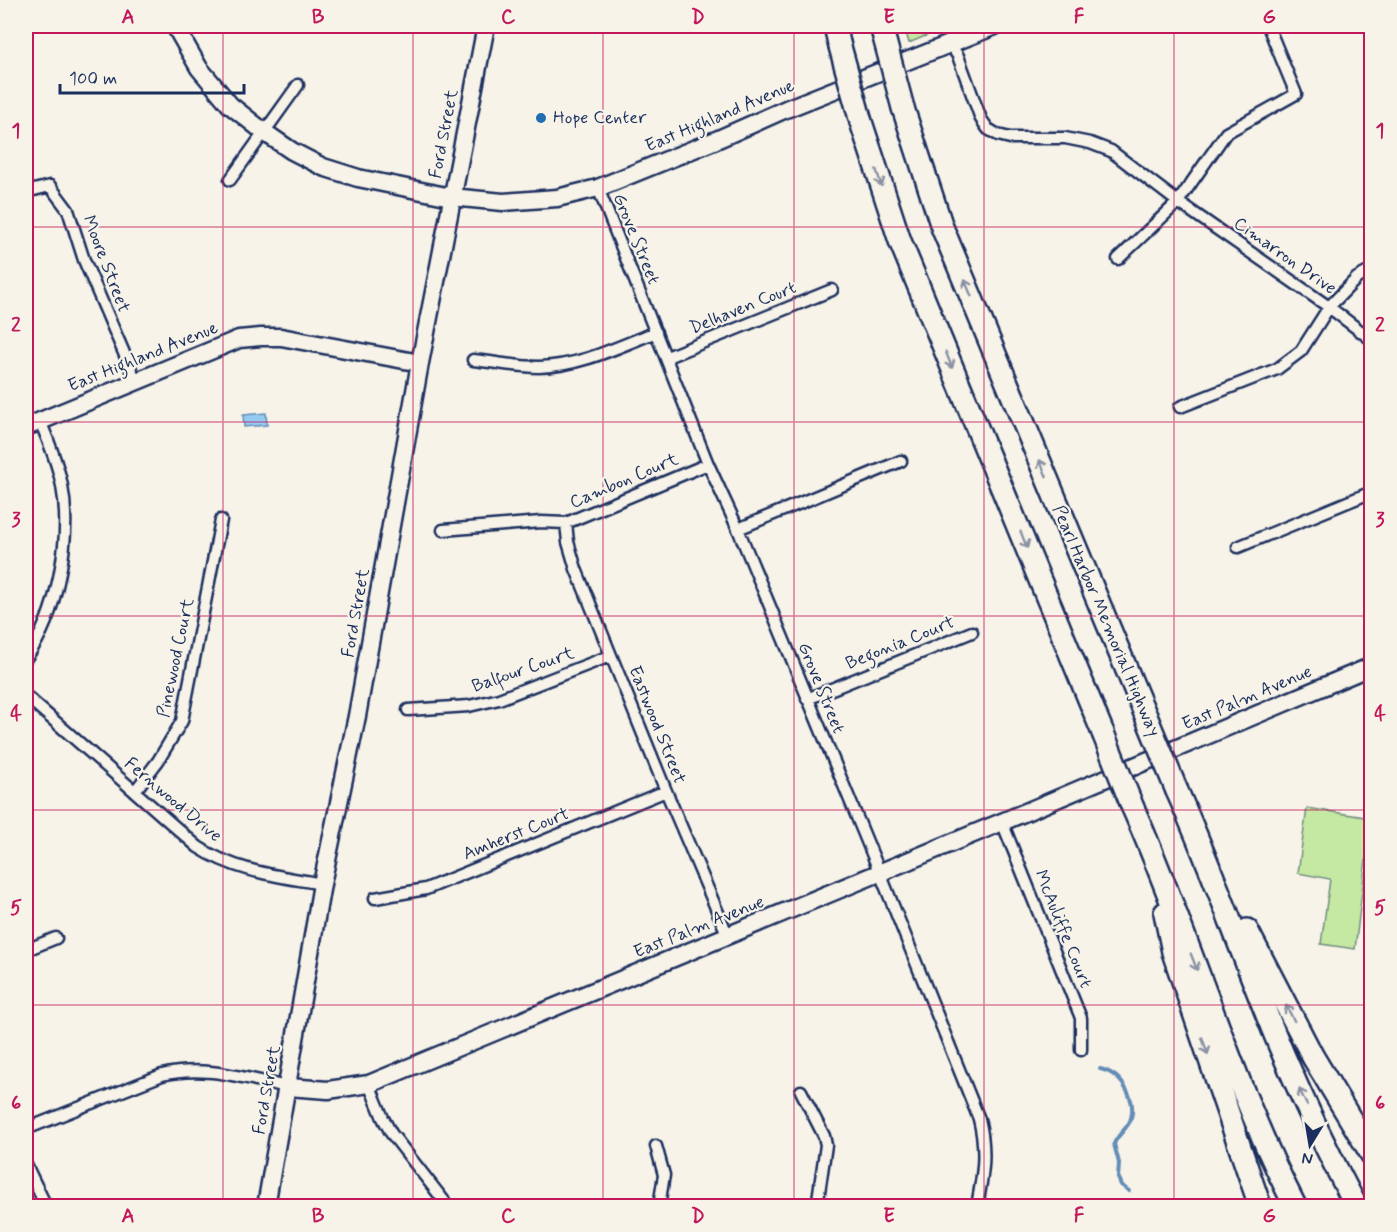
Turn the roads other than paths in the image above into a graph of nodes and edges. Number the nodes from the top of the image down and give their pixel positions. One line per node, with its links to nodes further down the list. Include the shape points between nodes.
1 (174, 26): 9 (main road, East Highland Avenue, via 199,68 230,105)
2 (486, 26): 13 (main road, Ford Street)
3 (881, 26): 45 (highway, Pearl Harbor Memorial Highway, one-way to 3, bridge, via 942,227)
4 (995, 26): 7 (main road, East Highland Avenue)
5 (1269, 26): 14 (street, via 1296,94 1226,133)
6 (837, 34): 46 (highway, one-way to 46, bridge, via 900,241)
7 (950, 44): 11 (main road, East Highland Avenue); 14 (street, Cimarron Drive, via 988,129 1010,138 1065,138 1111,151)
8 (298, 85): 9 (street)
9 (264, 132): 10 (street); 13 (main road, East Highland Avenue, via 323,167)
10 (230, 180)
11 (598, 188): 13 (main road, East Highland Avenue, via 530,201); 19 (street, Grove Street)
12 (26, 192): 24 (street, Moore Street, via 50,186 68,210 84,260)
13 (451, 196): 23 (main road, Ford Street)
14 (1178, 202): 15 (street); 18 (street, Cimarron Drive)
15 (1118, 258)
16 (1371, 270): 18 (street, via 1357,278)
17 (832, 290): 21 (street, Delhaven Court)
18 (1329, 307): 20 (street, Cimarron Drive); 25 (street, via 1301,351 1277,369)
19 (656, 332): 21 (street, Grove Street); 22 (street, via 573,363 538,367)
20 (1371, 340)
21 (666, 357): 28 (street, Grove Street)
22 (473, 360)
23 (420, 363): 24 (main road, East Highland Avenue, via 281,337 261,337 230,342); 48 (main road, Ford Street, via 357,716)
24 (136, 381): 26 (main road, East Highland Avenue)
25 (1180, 407)
26 (33, 424): 37 (street, via 63,487 65,514 63,549 47,620)
27 (901, 461): 32 (street)
28 (708, 464): 31 (street, Cambon Court); 32 (street, Grove Street)
29 (1371, 492): 34 (street)
30 (221, 520): 42 (street, Pinewood Court, via 182,721)
31 (566, 523): 33 (street, Cambon Court); 36 (street, Eastwood Street, via 576,569)
32 (738, 529): 40 (street, Grove Street)
33 (443, 530)
34 (1238, 547)
35 (972, 632): 40 (street, Begonia Court)
36 (610, 656): 41 (street, Balfour Court, via 498,699 469,706); 43 (street, Eastwood Street)
37 (26, 658)
38 (1371, 666): 44 (main road, East Palm Avenue)
39 (26, 696): 42 (street, Fernwood Drive)
40 (807, 699): 47 (street, Grove Street)
41 (408, 710)
42 (135, 791): 48 (street, Fernwood Drive, via 198,847 228,864)
43 (666, 791): 49 (street, Amherst Court, via 426,889); 50 (street, Eastwood Street)
44 (1002, 822): 47 (main road, East Palm Avenue); 53 (street, McAuliffe Court, via 1081,1018)
45 (1196, 833): 59 (highway, one-way to 45, via 1313,1057); 69 (highway, Pearl Harbor Memorial Highway, one-way to 45, via 1283,1053)
46 (1151, 848): 67 (highway, one-way to 67, via 1173,952); 68 (highway, one-way to 68, via 1234,1068)
47 (880, 873): 50 (main road, East Palm Avenue); 66 (street, Grove Street, via 979,1119 985,1167)
48 (322, 884): 55 (main road, Ford Street)
49 (375, 898)
50 (728, 936): 54 (main road, East Palm Avenue)
51 (56, 938): 52 (street)
52 (26, 950)
53 (1081, 1050)
54 (369, 1084): 55 (main road, East Palm Avenue, via 327,1090); 63 (street, via 391,1132)
55 (288, 1087): 57 (street, East Palm Avenue, via 200,1070 180,1070); 62 (main road, Ford Street)
56 (801, 1091): 65 (street, via 825,1136 826,1159)
57 (26, 1129)
58 (656, 1146): 64 (street, via 664,1175)
59 (1371, 1155)
60 (26, 1164): 61 (street)
61 (46, 1206)
62 (266, 1206)
63 (448, 1206)
64 (659, 1206)
65 (817, 1206)
66 (977, 1206)
67 (1260, 1206)
68 (1295, 1206)
69 (1356, 1206)

